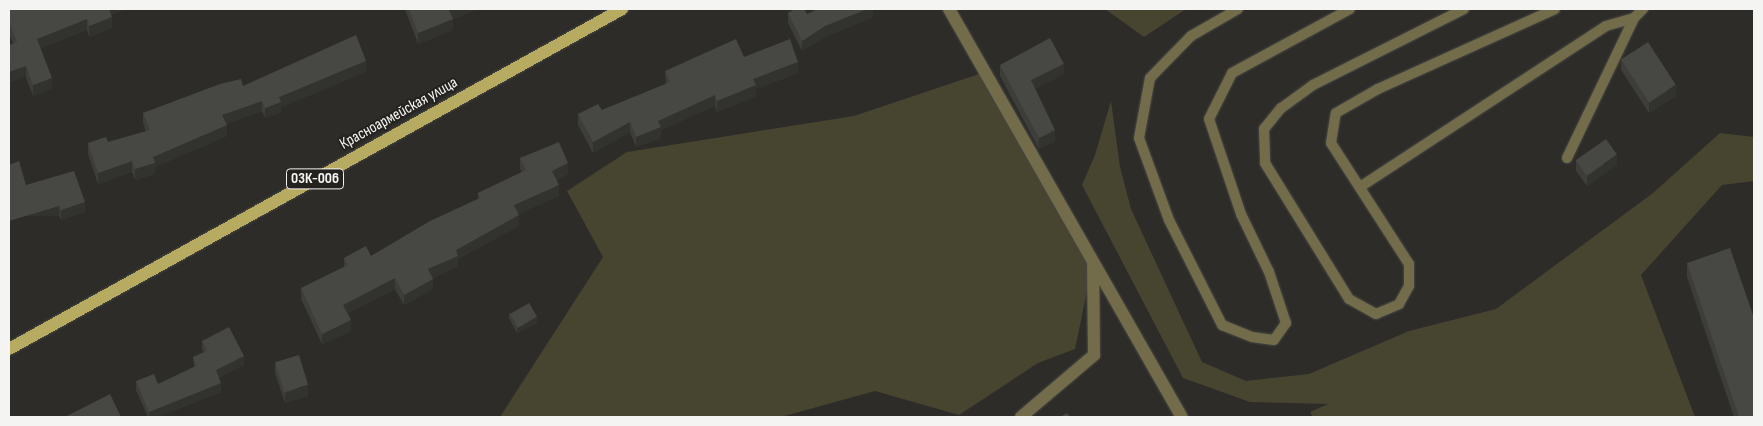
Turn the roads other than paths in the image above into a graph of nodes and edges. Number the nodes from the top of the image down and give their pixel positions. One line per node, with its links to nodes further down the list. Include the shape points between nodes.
1 (622, 9): 12 (main road, Красноармейская улица / 03К-006)
2 (949, 9): 11 (street)
3 (1238, 9): 4 (lane, via 1191,36 1150,78 1139,138 1169,220 1222,325 1252,337 1274,340 1286,323 1269,272 1241,214 1209,119 1232,73)
4 (1350, 9)
5 (1464, 9): 10 (lane, via 1313,85 1281,108 1264,129 1265,163 1349,299 1376,314 1399,304 1409,286 1409,264)
6 (1555, 9): 10 (lane, via 1378,89 1336,113 1331,143)
7 (1643, 9): 8 (lane)
8 (1634, 18): 9 (lane); 10 (lane, via 1606,26)
9 (1567, 158)
10 (1360, 187)
11 (1093, 263): 13 (street, via 1094,355); 14 (street)
12 (9, 349)
13 (1021, 417)
14 (1182, 417)

